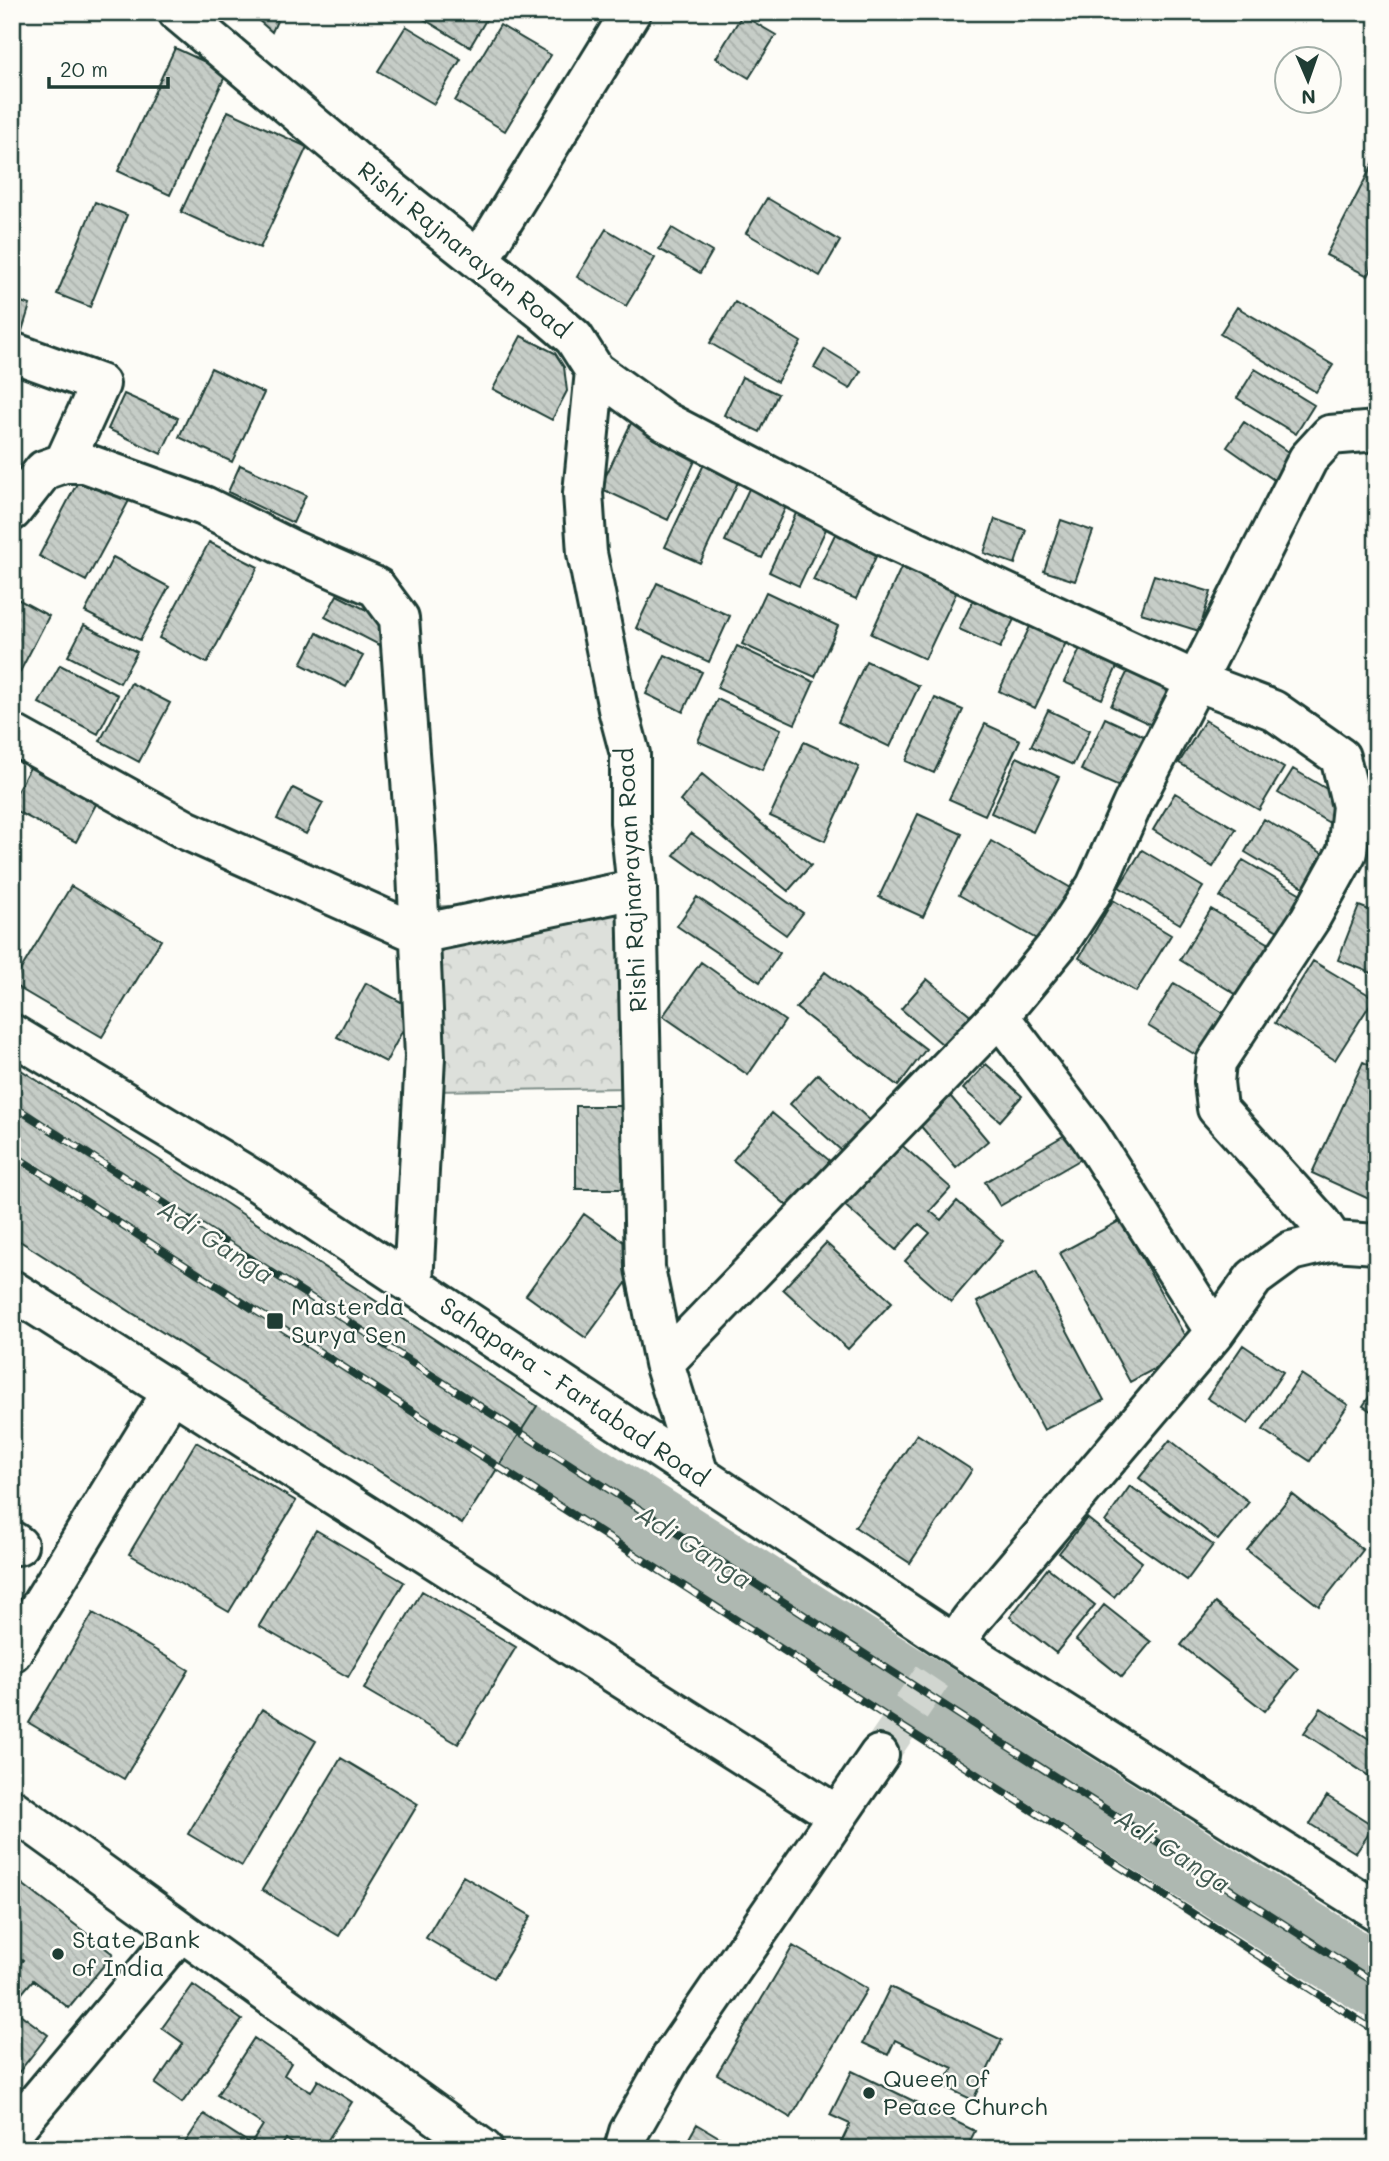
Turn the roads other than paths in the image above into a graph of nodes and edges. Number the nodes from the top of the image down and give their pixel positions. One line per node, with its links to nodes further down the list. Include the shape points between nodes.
1 (178, 12): 3 (street, Rishi Rajnarayan Road)
2 (631, 12): 3 (street)
3 (479, 260): 5 (street, Rishi Rajnarayan Road, via 573,338)
4 (12, 352): 7 (street, via 100,384)
5 (595, 371): 9 (street, via 664,421 894,541); 11 (street, Rishi Rajnarayan Road, via 583,493 587,553 630,754 630,822)
6 (1377, 431): 9 (street, via 1330,435 1308,459)
7 (64, 463): 8 (street, via 44,470); 12 (street, via 85,463 204,506 376,587 399,618)
8 (12, 512)
9 (1196, 681): 13 (street, via 1096,886 1059,943); 15 (street, via 1273,710 1340,757 1343,769 1352,806 1347,852 1310,919 1216,1062 1213,1082 1217,1108)
10 (12, 734): 12 (street, via 186,830)
11 (638, 889): 12 (street); 20 (street, Rishi Rajnarayan Road, via 645,1268)
12 (419, 934): 17 (street, via 425,1057)
13 (999, 1016): 19 (street, via 1090,1136); 20 (street)
14 (12, 1034): 17 (street, Sahapara - Fartabad Road, via 259,1183)
15 (1333, 1241): 16 (street); 19 (street, via 1291,1251 1254,1278)
16 (1377, 1244)
17 (413, 1283): 22 (street, Sahapara - Fartabad Road)
18 (12, 1290): 21 (street)
19 (1215, 1332): 23 (street)
20 (664, 1363): 22 (street, Rishi Rajnarayan Road)
21 (172, 1392): 24 (street); 27 (street)
22 (699, 1475): 23 (street, Sahapara - Fartabad Road)
23 (954, 1644): 28 (street, Sahapara - Fartabad Road)
24 (12, 1652)
25 (878, 1755): 27 (street)
26 (12, 1809): 29 (street)
27 (837, 1815): 32 (street, via 671,2058)
28 (1377, 1912)
29 (180, 1932): 30 (street); 31 (street)
30 (12, 2132)
31 (478, 2147)
32 (624, 2149)

